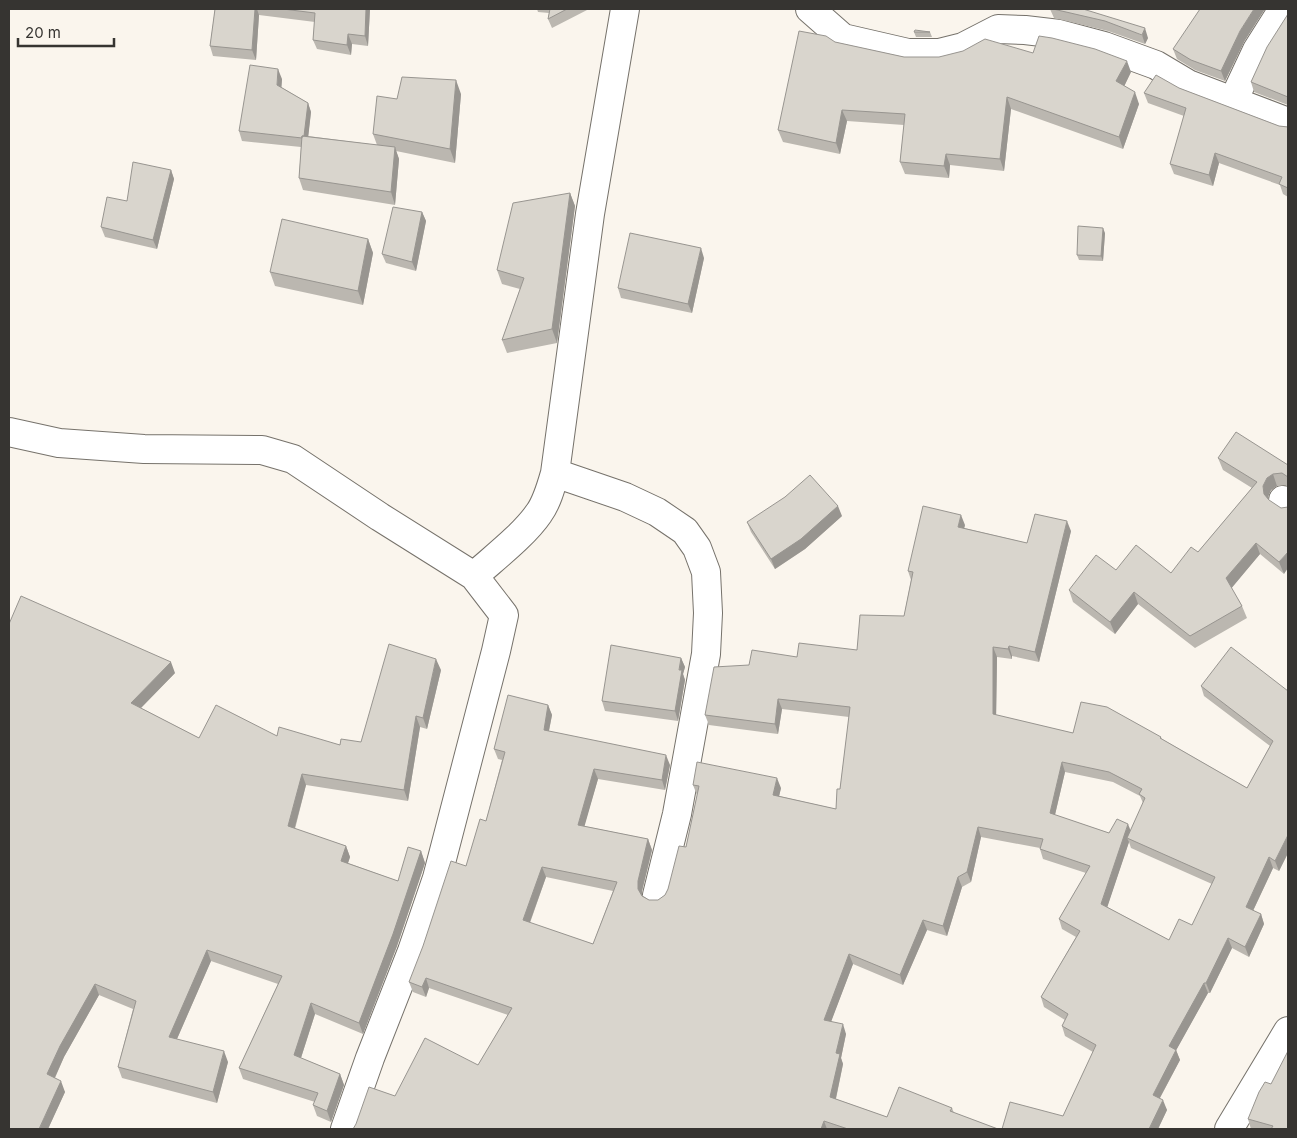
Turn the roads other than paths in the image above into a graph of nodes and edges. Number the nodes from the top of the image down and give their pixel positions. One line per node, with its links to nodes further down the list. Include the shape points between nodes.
1 (625, 9): 7 (street, via 590,214)
2 (810, 9): 4 (street, via 843,38 908,53 939,54 963,47 998,28 1059,34 1104,46)
3 (1283, 9): 4 (street, via 1257,50)
4 (1234, 101): 5 (street)
5 (1288, 122)
6 (9, 432): 8 (street, via 58,443 163,450 262,450 293,458)
7 (555, 473): 8 (street, via 539,513); 9 (street, via 625,497 657,512 685,532 697,548 706,572 706,654)
8 (474, 576): 11 (street, via 504,615 496,651 437,878)
9 (657, 895)
10 (1288, 1031): 12 (street)
11 (344, 1129)
12 (1229, 1129)

